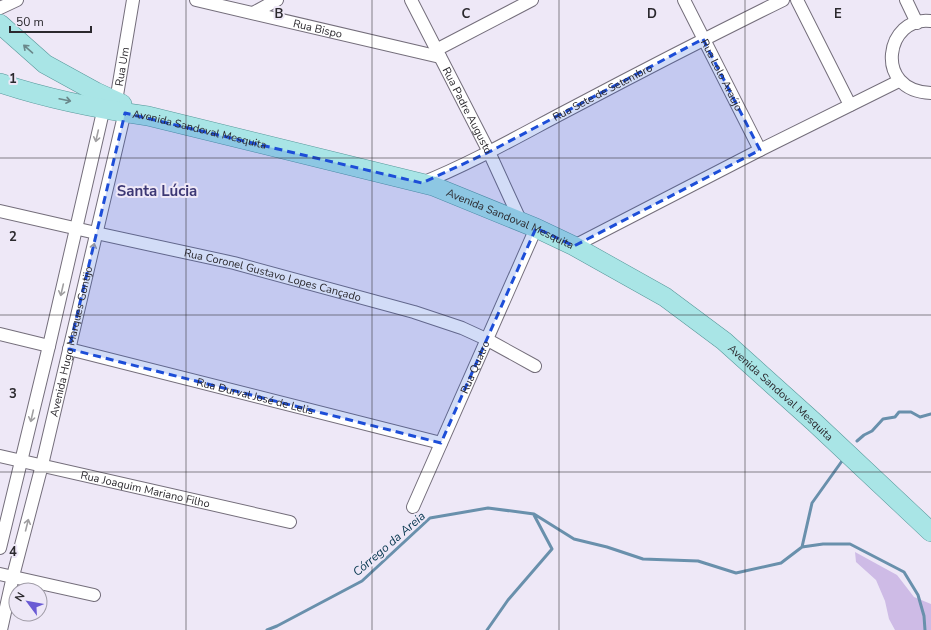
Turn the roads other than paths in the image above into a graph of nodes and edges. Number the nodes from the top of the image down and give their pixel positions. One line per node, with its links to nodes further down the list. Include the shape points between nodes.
1 (17, 0): 12 (street)
2 (133, 0): 24 (street, Rua Um)
3 (196, 0): 11 (street, Rua Bispo)
4 (277, 0): 13 (street)
5 (411, 0): 18 (street, Rua Padre Augusto)
6 (532, 0): 18 (street)
7 (684, 0): 17 (street, Rua Lolo Araújo)
8 (783, 0): 17 (street, Rua Sete de Setembro)
9 (797, 0): 25 (street)
10 (906, 0): 15 (street)
11 (212, 1): 13 (street, Rua Bispo)
12 (0, 8)
13 (253, 12): 18 (street, Rua Bispo)
14 (931, 21): 15 (street)
15 (917, 22): 20 (street, via 906,28 892,47 891,59)
16 (0, 24): 19 (main road, one-way to 16)
17 (703, 39): 26 (street, Rua Lolo Araújo); 27 (street, Rua Sete de Setembro)
18 (438, 53): 27 (street, Rua Padre Augusto)
19 (45, 64): 22 (main road, via 53,76 52,84 48,90); 24 (main road)
20 (899, 81): 23 (street, via 920,93); 25 (street)
21 (0, 83): 22 (main road, Avenida Sandoval Mesquita)
22 (34, 93): 24 (main road, Avenida Sandoval Mesquita, one-way to 24)
23 (931, 93)
24 (112, 104): 28 (main road, Avenida Sandoval Mesquita, via 148,116); 31 (street, Avenida Hugo Marques Gontijo, one-way to 31); 32 (street, Avenida Hugo Marques Gontijo)
25 (850, 105): 26 (street)
26 (760, 150): 33 (street)
27 (489, 152): 28 (street, Rua Sete de Setembro); 30 (street, Rua Padre Augusto)
28 (422, 183): 30 (main road, Avenida Sandoval Mesquita)
29 (0, 210): 31 (street, Rua Coronel Gustavo Lopes Cançado)
30 (528, 225): 33 (main road, Avenida Sandoval Mesquita); 35 (street, Rua Quatro)
31 (76, 228): 32 (street, Rua Coronel Gustavo Lopes Cançado); 36 (street, Avenida Hugo Marques Gontijo, one-way to 36)
32 (96, 233): 35 (street, Rua Coronel Gustavo Lopes Cançado, via 234,263 414,312); 37 (street, Avenida Hugo Marques Gontijo, one-way to 32)
33 (574, 246): 45 (main road, Avenida Sandoval Mesquita, via 665,297 724,341)
34 (0, 334): 36 (street)
35 (486, 339): 38 (street, Rua Coronel Gustavo Lopes Cançado); 39 (street, Rua Quatro)
36 (49, 346): 41 (street, Avenida Hugo Marques Gontijo, one-way to 41)
37 (69, 349): 39 (street, Rua Durval José de Lelis); 42 (street, Avenida Hugo Marques Gontijo)
38 (535, 366)
39 (441, 443): 43 (street, Rua Quatro)
40 (0, 456): 41 (street, Rua Joaquim Mariano Filho)
41 (22, 461): 42 (street, Rua Joaquim Mariano Filho); 46 (street, Avenida Hugo Marques Gontijo)
42 (42, 465): 44 (street, Rua Joaquim Mariano Filho); 48 (street, Avenida Hugo Marques Gontijo, one-way to 42)
43 (413, 507)
44 (290, 522)
45 (931, 532)
46 (0, 548)
47 (0, 574): 48 (street)
48 (13, 576): 49 (street); 50 (street, Avenida Hugo Marques Gontijo)
49 (94, 595)
50 (1, 630)

